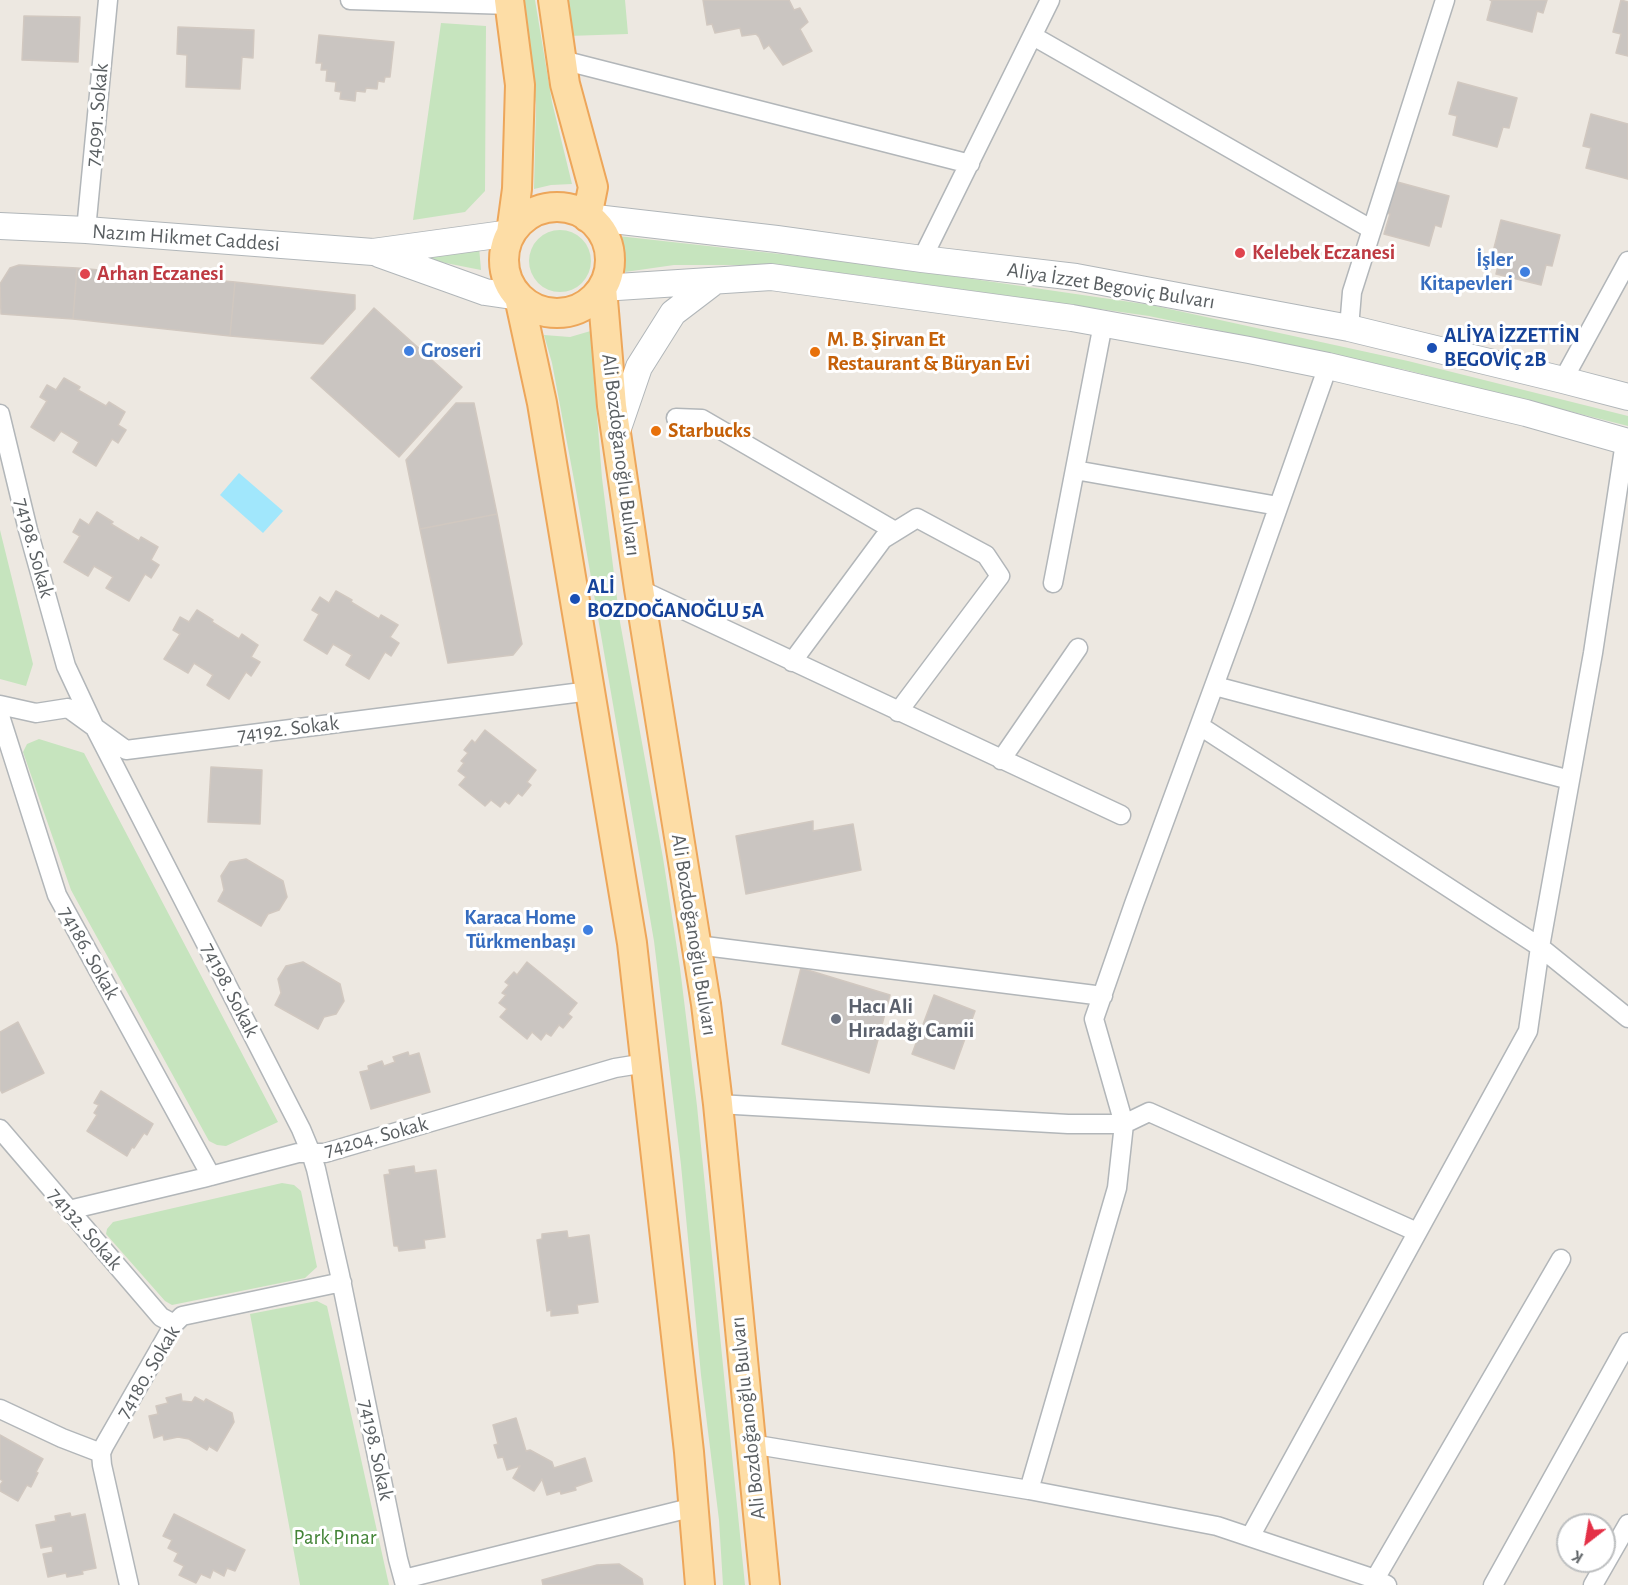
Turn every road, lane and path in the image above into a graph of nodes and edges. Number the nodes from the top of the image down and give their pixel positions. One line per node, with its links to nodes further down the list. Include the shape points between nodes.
1 (108, 0): 13 (street, 74091. Sokak)
2 (350, 0): 6 (street)
3 (553, 0): 8 (main road)
4 (1050, 0): 7 (street)
5 (1446, 0): 12 (street)
6 (509, 2): 14 (main road, via 520,85 517,189)
7 (1033, 36): 9 (street); 12 (street)
8 (562, 60): 9 (street); 10 (main road, via 592,187)
9 (970, 164): 16 (street)
10 (587, 217): 14 (main road, via 571,209 553,208 522,220); 16 (main road, Aliya İzzet Begoviç Bulvarı); 19 (main road, via 608,246 610,263)
11 (0, 226): 13 (main road, Nazım Hikmet Caddesi)
12 (1371, 229): 22 (street, via 1352,292)
13 (86, 230): 15 (main road, Nazım Hikmet Caddesi)
14 (511, 233): 15 (main road); 20 (main road, via 504,266)
15 (373, 252): 20 (main road, via 485,292)
16 (922, 259): 22 (main road, Aliya İzzet Begoviç Bulvarı, via 1076,277)
17 (1628, 261): 24 (street)
18 (716, 281): 19 (main road, Aliya İzzet Begoviç Bulvarı); 21 (main road, Aliya İzzet Begoviç Bulvarı, via 771,277); 28 (main road, via 673,313 639,367)
19 (602, 288): 20 (main road, via 582,307 565,313 548,313); 28 (main road, Ali Bozdoğanoğlu Bulvarı)
20 (519, 297): 38 (main road, via 542,403)
21 (1103, 324): 23 (main road, Aliya İzzet Begoviç Bulvarı); 30 (street)
22 (1348, 328): 24 (main road, Aliya İzzet Begoviç Bulvarı)
23 (1328, 366): 29 (main road, Aliya İzzet Begoviç Bulvarı, via 1526,413); 31 (street)
24 (1563, 380): 25 (main road, Aliya İzzet Begoviç Bulvarı)
25 (1628, 397)
26 (0, 414): 43 (street, 74198. Sokak, via 66,666)
27 (676, 418): 32 (street, via 702,419)
28 (616, 434): 34 (main road, Ali Bozdoğanoğlu Bulvarı)
29 (1627, 442): 45 (street)
30 (1075, 470): 31 (street); 33 (street)
31 (1278, 506): 37 (street)
32 (895, 531): 36 (street, via 883,538); 40 (street, via 917,518 986,555 1000,576)
33 (1053, 583)
34 (639, 589): 36 (street); 47 (main road, Ali Bozdoğanoğlu Bulvarı)
35 (1078, 648): 44 (street)
36 (792, 662): 40 (street)
37 (1215, 686): 42 (street); 45 (street)
38 (590, 691): 43 (street, 74192. Sokak, via 126,750); 51 (main road, via 632,943)
39 (0, 705): 43 (street, 74192. Sokak, via 36,713 68,708)
40 (898, 711): 44 (street)
41 (0, 716): 56 (street, 74186. Sokak, via 57,895)
42 (1200, 726): 48 (street); 49 (street)
43 (95, 728): 55 (street, 74198. Sokak)
44 (1001, 760): 46 (street)
45 (1570, 780): 48 (street)
46 (1122, 816)
47 (697, 945): 49 (street); 52 (main road, Ali Bozdoğanoğlu Bulvarı)
48 (1540, 947): 50 (street); 58 (street, via 1528,1031)
49 (1103, 996): 53 (street, via 1094,1019)
50 (1628, 1018)
51 (646, 1063): 55 (street, 74204. Sokak, via 615,1068 325,1153); 67 (main road)
52 (718, 1104): 53 (street); 64 (main road, Ali Bozdoğanoğlu Bulvarı)
53 (1124, 1124): 58 (street, via 1149,1112); 66 (street, via 1117,1188)
54 (0, 1129): 57 (street, 74132. Sokak)
55 (311, 1153): 56 (street, 74204. Sokak); 60 (street, 74198. Sokak)
56 (211, 1176): 57 (street, 74204. Sokak)
57 (69, 1210): 61 (street, 74132. Sokak, via 160,1317)
58 (1418, 1232): 69 (street)
59 (1561, 1258): 71 (street)
60 (342, 1282): 61 (street, 74180. Sokak, via 182,1317); 70 (street, 74198. Sokak)
61 (174, 1324): 65 (street, 74180. Sokak)
62 (1626, 1349): 75 (street)
63 (0, 1409): 65 (street)
64 (751, 1444): 66 (street); 74 (main road, Ali Bozdoğanoğlu Bulvarı)
65 (101, 1453): 72 (street)
66 (1029, 1490): 69 (street, via 1217,1526)
67 (694, 1507): 70 (street); 73 (main road)
68 (1628, 1524): 76 (street)
69 (1250, 1537): 71 (street)
70 (405, 1582)
71 (1381, 1582)
72 (129, 1585)
73 (700, 1585)
74 (765, 1585)
75 (1494, 1585)
76 (1593, 1585)

